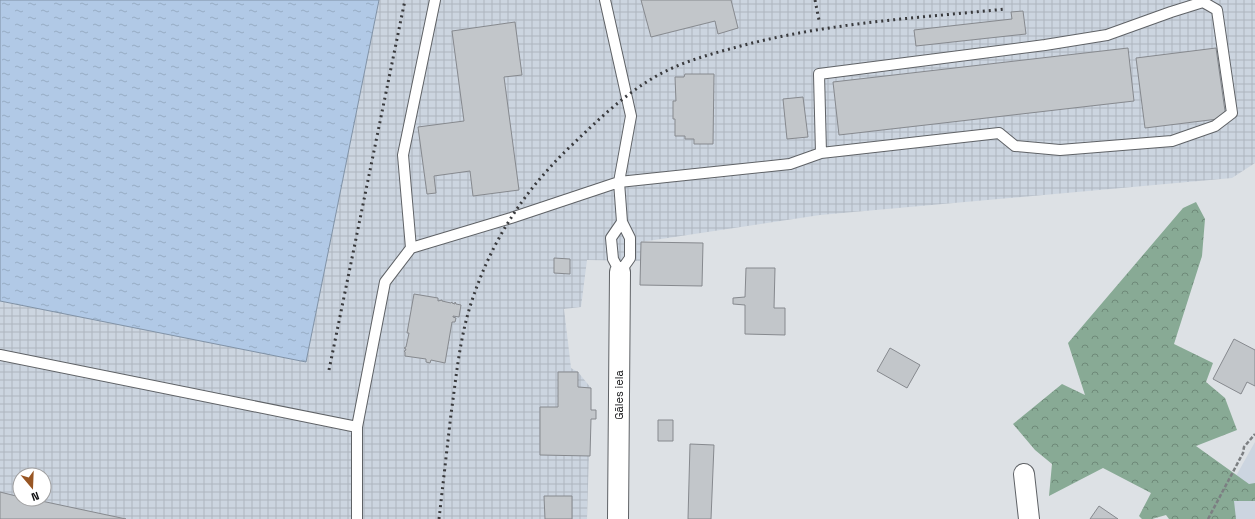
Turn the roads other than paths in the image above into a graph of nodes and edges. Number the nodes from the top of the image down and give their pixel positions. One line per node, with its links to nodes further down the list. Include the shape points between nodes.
1 (435, 0): 6 (lane, via 403,155)
2 (605, 0): 4 (lane, via 631,116)
3 (821, 153): 3 (lane, via 999,133 1015,146 1060,150 1172,141 1215,126 1232,113 1217,10 1204,2 1107,35 819,74); 4 (lane, via 790,164)
4 (619, 182): 5 (lane); 6 (lane)
5 (622, 222): 7 (lane, via 630,238 630,258); 7 (lane, via 611,238 612,259)
6 (411, 248): 9 (lane, via 385,282)
7 (620, 272): 12 (street, Gāles iela)
8 (0, 355): 9 (lane)
9 (358, 427): 11 (lane)
10 (1024, 474): 13 (street)
11 (357, 519)
12 (618, 519)
13 (1029, 519)

